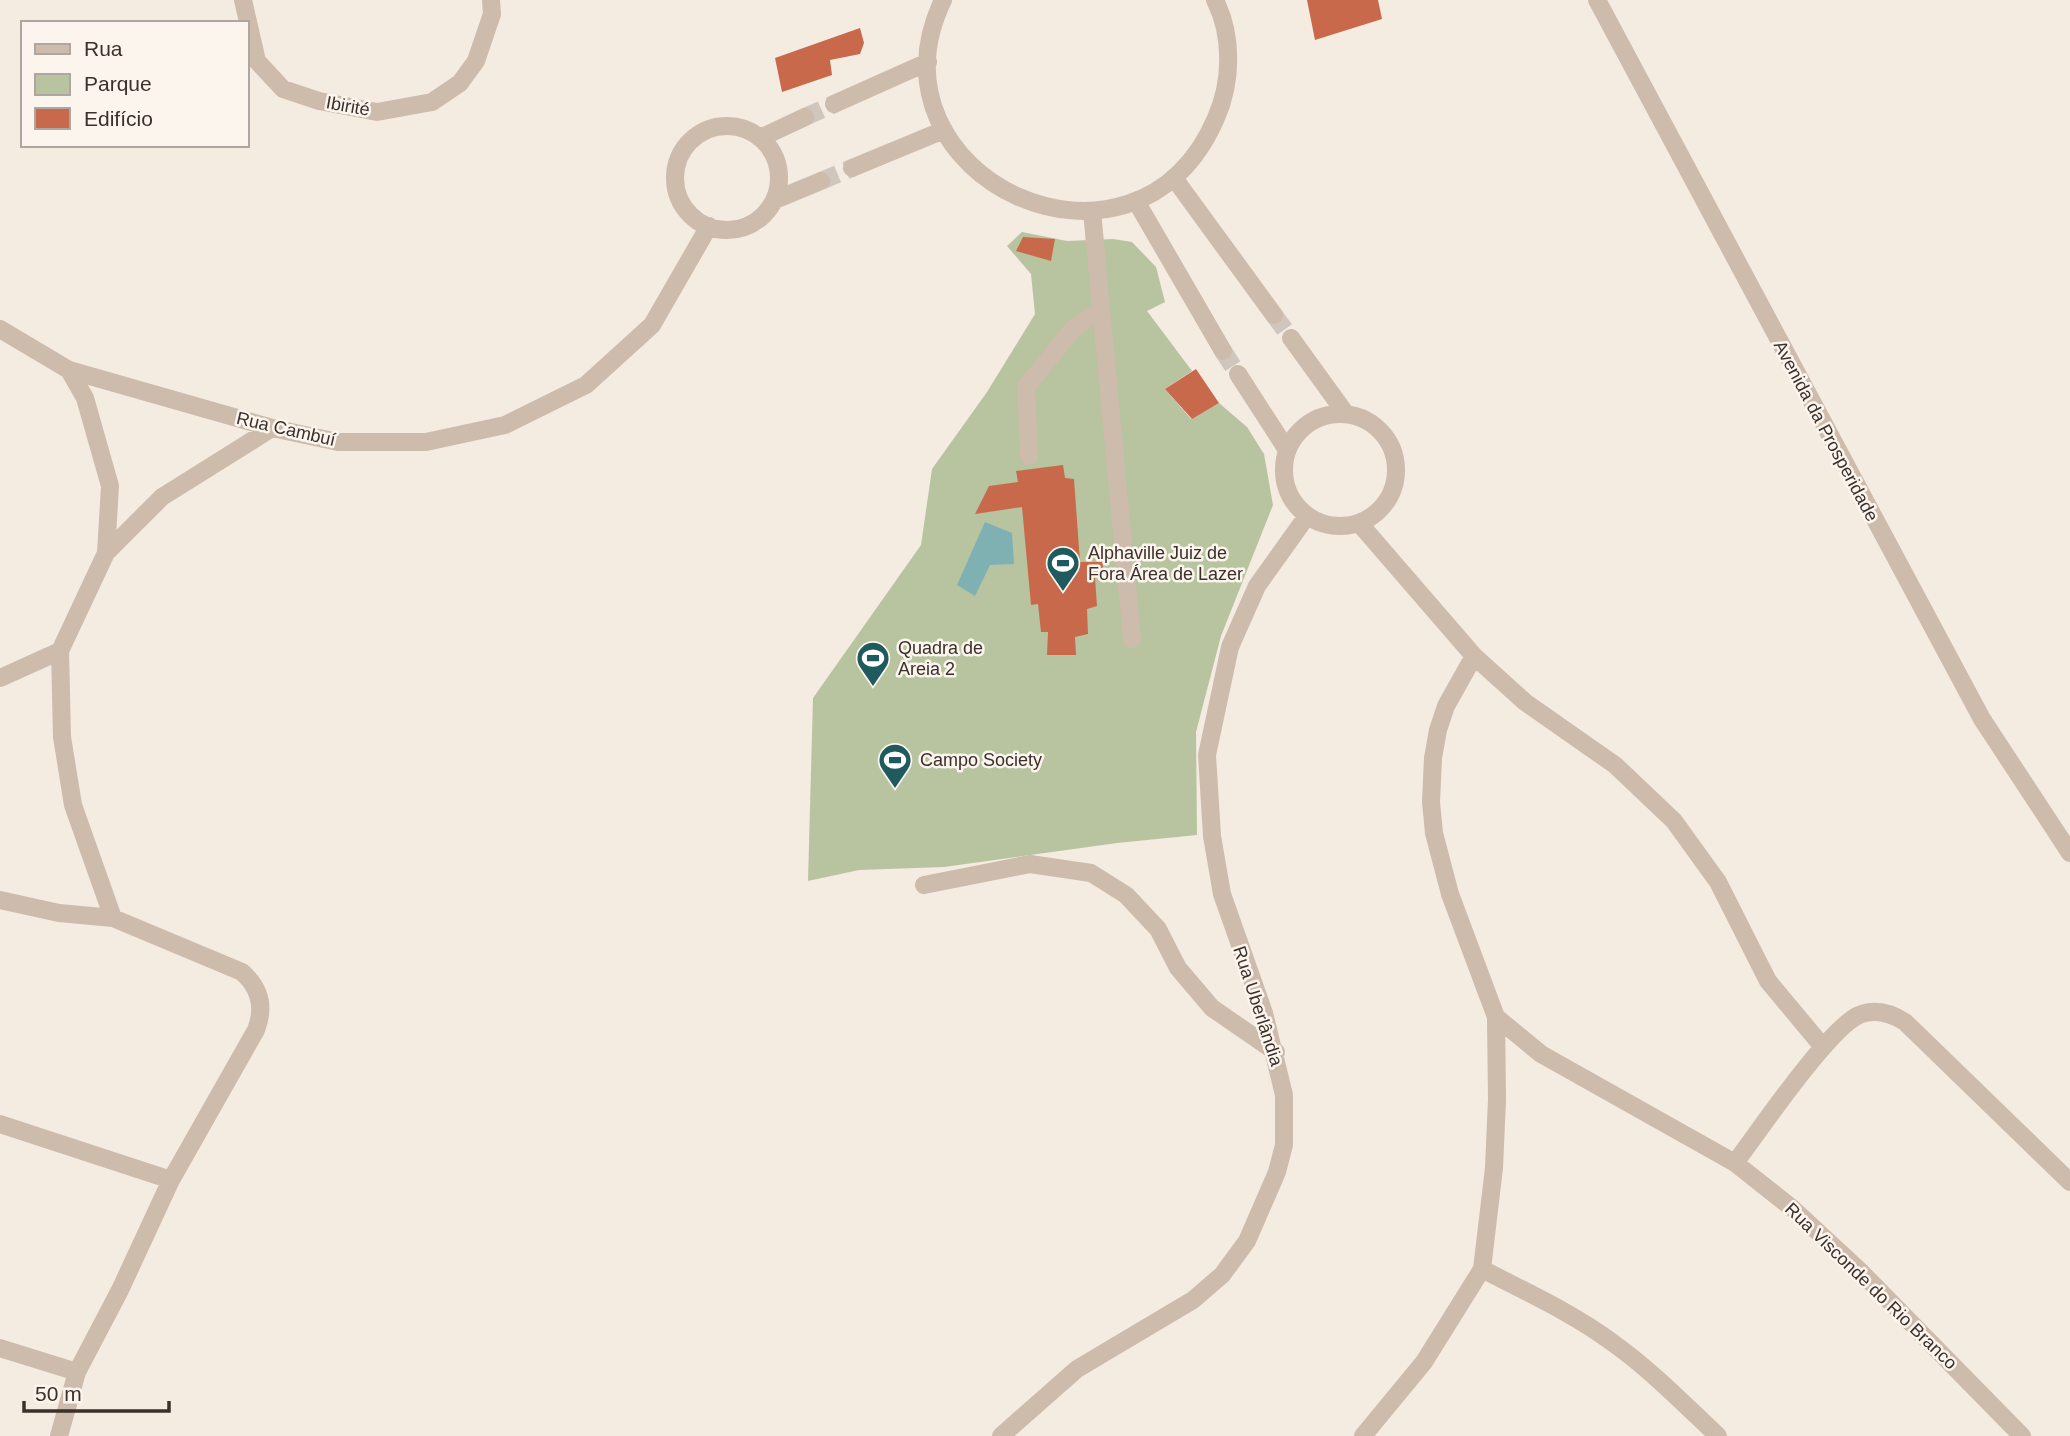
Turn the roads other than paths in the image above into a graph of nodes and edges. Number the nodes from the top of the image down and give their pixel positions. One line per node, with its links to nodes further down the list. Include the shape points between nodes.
1 (243, 0): 6 (street, Ibirité)
2 (491, 0): 7 (street, Ibirité, via 492,14 476,61 460,83 432,102 377,112 283,89 257,61)
3 (943, 0): 8 (street, via 934,18)
4 (1215, 0): 14 (street, via 1229,50 1225,98 1206,142)
5 (1597, 0): 38 (street, Avenida da Prosperidade, via 1982,719)
6 (248, 21)
7 (248, 22)
8 (928, 62): 9 (street); 11 (street, via 932,97)
9 (834, 104)
10 (805, 117): 12 (street)
11 (944, 130): 13 (street); 18 (street, via 970,166 1006,194 1048,209)
12 (760, 138): 16 (street, via 778,166); 19 (street, via 728,126 697,136 685,148 677,163 678,196 687,211)
13 (852, 168)
14 (1174, 178): 17 (street); 21 (street)
15 (821, 181): 16 (street)
16 (775, 200): 19 (street, via 750,225 733,230)
17 (1136, 201): 18 (street); 24 (street)
18 (1092, 211): 20 (street)
19 (709, 226): 28 (street, Rua Cambuí, via 652,325 586,385 505,425 414,442 338,442)
20 (1101, 309): 30 (street, via 1072,330 1026,387); 34 (street)
21 (1274, 315)
22 (0, 330): 25 (street, Rua Cambuí)
23 (1291, 338): 27 (street)
24 (1223, 351)
25 (69, 370): 28 (street, Rua Cambuí); 33 (street, via 85,398 110,486)
26 (1238, 374): 29 (street)
27 (1346, 414): 29 (street, via 1310,422); 32 (street, via 1380,430 1396,463 1388,499)
28 (272, 428): 33 (street, via 162,497)
29 (1287, 450): 31 (street, via 1285,486 1293,503)
30 (1029, 456)
31 (1307, 516): 32 (street, via 1323,524); 44 (street, Rua Uberlândia, via 1257,586 1230,647 1207,755 1212,836 1222,894)
32 (1359, 523): 36 (street)
33 (106, 553): 35 (street)
34 (1132, 639)
35 (60, 652): 37 (street); 41 (street, via 62,737 73,805)
36 (1474, 656): 42 (street, via 1438,730 1432,802 1434,834 1450,894); 43 (street, via 1525,702 1615,765 1674,821 1718,882 1769,981)
37 (0, 678)
38 (2070, 853)
39 (924, 885): 44 (street, via 1030,864 1091,873 1126,895 1158,929 1178,968 1212,1008)
40 (0, 900): 41 (street)
41 (113, 918): 47 (street, via 223,961 251,980 259,996 256,1030)
42 (1496, 1017): 46 (street, Rua Visconde do Rio Branco, via 1541,1054); 49 (street, via 1494,1168)
43 (1823, 1047): 46 (street); 48 (street, via 1858,1016 1893,1014)
44 (1276, 1052): 53 (street, Rua Uberlândia, via 1284,1095 1284,1145 1247,1241 1222,1275 1193,1300 1077,1368)
45 (0, 1124): 47 (street)
46 (1735, 1163): 56 (street, Rua Visconde do Rio Branco, via 1859,1270)
47 (171, 1180): 51 (street)
48 (2070, 1182)
49 (1482, 1269): 54 (street, via 1424,1362); 55 (street, via 1612,1341)
50 (0, 1348): 51 (street)
51 (77, 1372): 52 (street)
52 (59, 1436)
53 (1001, 1436)
54 (1363, 1436)
55 (1718, 1436)
56 (2022, 1436)

